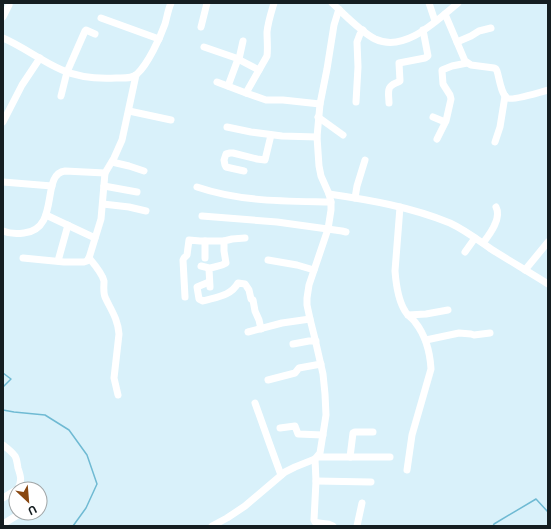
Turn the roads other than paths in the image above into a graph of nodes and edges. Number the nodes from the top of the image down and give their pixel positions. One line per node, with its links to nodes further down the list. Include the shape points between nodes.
1 (171, 3): 19 (street)
2 (208, 3): 13 (street)
3 (274, 3): 26 (street, via 268,22 267,56)
4 (332, 3): 8 (street)
5 (429, 3): 12 (street)
6 (458, 3): 9 (street)
7 (9, 5): 10 (street)
8 (340, 9): 15 (street); 37 (street, via 334,25)
9 (445, 14): 12 (street); 21 (street)
10 (3, 17)
11 (101, 18): 19 (street)
12 (435, 21): 16 (street)
13 (201, 27)
14 (491, 28): 21 (street)
15 (363, 30): 16 (street, via 374,38 388,42 413,37); 35 (street, via 357,42)
16 (423, 30): 36 (street, via 428,56 400,63 400,81 389,89)
17 (95, 34): 27 (street, via 84,31)
18 (3, 38): 23 (street)
19 (159, 39): 28 (street)
20 (242, 41): 24 (street)
21 (457, 42): 25 (street)
22 (204, 47): 24 (street)
23 (40, 58): 27 (street); 42 (street, via 22,85)
24 (238, 59): 26 (street); 30 (street)
25 (467, 63): 34 (street, via 496,69); 43 (street, via 442,70 443,84 451,99)
26 (259, 70): 32 (street)
27 (67, 72): 28 (street, via 111,78); 33 (street)
28 (136, 75): 38 (street)
29 (217, 82): 30 (street)
30 (228, 86): 32 (street)
31 (548, 90): 34 (street, via 511,98)
32 (246, 93): 37 (street, via 266,100)
33 (61, 96)
34 (505, 96): 49 (street)
35 (356, 102)
36 (389, 103)
37 (320, 104): 39 (street)
38 (129, 111): 41 (street); 51 (street, via 122,140)
39 (318, 117): 45 (street); 47 (street)
40 (433, 117): 43 (street)
41 (171, 120)
42 (3, 122)
43 (445, 122): 48 (street)
44 (227, 127): 46 (street)
45 (343, 134)
46 (271, 135): 47 (street); 52 (street, via 266,160 233,153 226,154 224,166)
47 (317, 137): 60 (street, via 319,166)
48 (438, 139)
49 (495, 142)
50 (365, 160): 61 (street)
51 (112, 162): 53 (street); 54 (street)
52 (244, 171)
53 (144, 172)
54 (106, 173): 56 (street, via 62,172 56,175); 57 (street)
55 (3, 182): 56 (street)
56 (52, 186): 67 (street)
57 (104, 186): 59 (street); 63 (street)
58 (197, 187): 62 (street, via 222,194 270,201)
59 (138, 192)
60 (329, 194): 61 (street); 62 (street)
61 (356, 198): 64 (street)
62 (331, 202): 70 (street)
63 (103, 204): 66 (street); 73 (street)
64 (400, 207): 75 (street, via 451,224); 93 (street, via 396,281 401,303)
65 (496, 207): 79 (street, via 498,213)
66 (146, 212)
67 (46, 215): 69 (street); 71 (street, via 40,226 28,233)
68 (202, 216): 70 (street)
69 (68, 225): 73 (street); 85 (street)
70 (328, 229): 72 (street); 88 (street)
71 (3, 231)
72 (346, 232)
73 (95, 238): 82 (street)
74 (245, 238): 77 (street)
75 (475, 238): 79 (street); 80 (street)
76 (205, 241): 77 (street); 83 (street); 91 (street, via 188,241 187,255 183,260)
77 (224, 241): 87 (street, via 226,263)
78 (548, 242): 89 (street)
79 (484, 243): 89 (street)
80 (465, 252)
81 (22, 258): 85 (street)
82 (89, 258): 85 (street, via 84,262); 103 (street, via 103,279 104,294 119,327 114,378)
83 (205, 258)
84 (268, 260): 88 (street)
85 (58, 261)
86 (201, 266): 87 (street)
87 (209, 268): 95 (street, via 209,284 197,287 200,299 203,301 230,293 238,283 245,284 253,300)
88 (314, 270): 94 (street, via 307,291)
89 (525, 270): 90 (street)
90 (548, 284)
91 (185, 296)
92 (448, 310): 93 (street)
93 (408, 315): 98 (street)
94 (310, 319): 95 (street); 99 (street)
95 (261, 329): 96 (street)
96 (248, 332)
97 (490, 333): 98 (street, via 458,333)
98 (426, 340): 112 (street, via 431,369 412,436)
99 (316, 341): 100 (street); 101 (street)
100 (293, 344)
101 (321, 364): 102 (street, via 299,368 295,373); 107 (street, via 326,405)
102 (268, 380)
103 (118, 394)
104 (255, 403): 113 (street)
105 (280, 428): 107 (street, via 295,426 298,434)
106 (373, 432): 109 (street, via 353,433)
107 (323, 435): 111 (street)
108 (3, 445): 115 (street, via 17,459 21,474)
109 (350, 457): 110 (street); 111 (street)
110 (390, 457)
111 (317, 458): 113 (street); 114 (street)
112 (407, 470)
113 (282, 475): 118 (street, via 245,506)
114 (316, 480): 116 (street); 119 (street, via 315,522)
115 (20, 481)
116 (371, 482)
117 (362, 503): 120 (street)
118 (212, 526)
119 (333, 526)
120 (357, 526)

